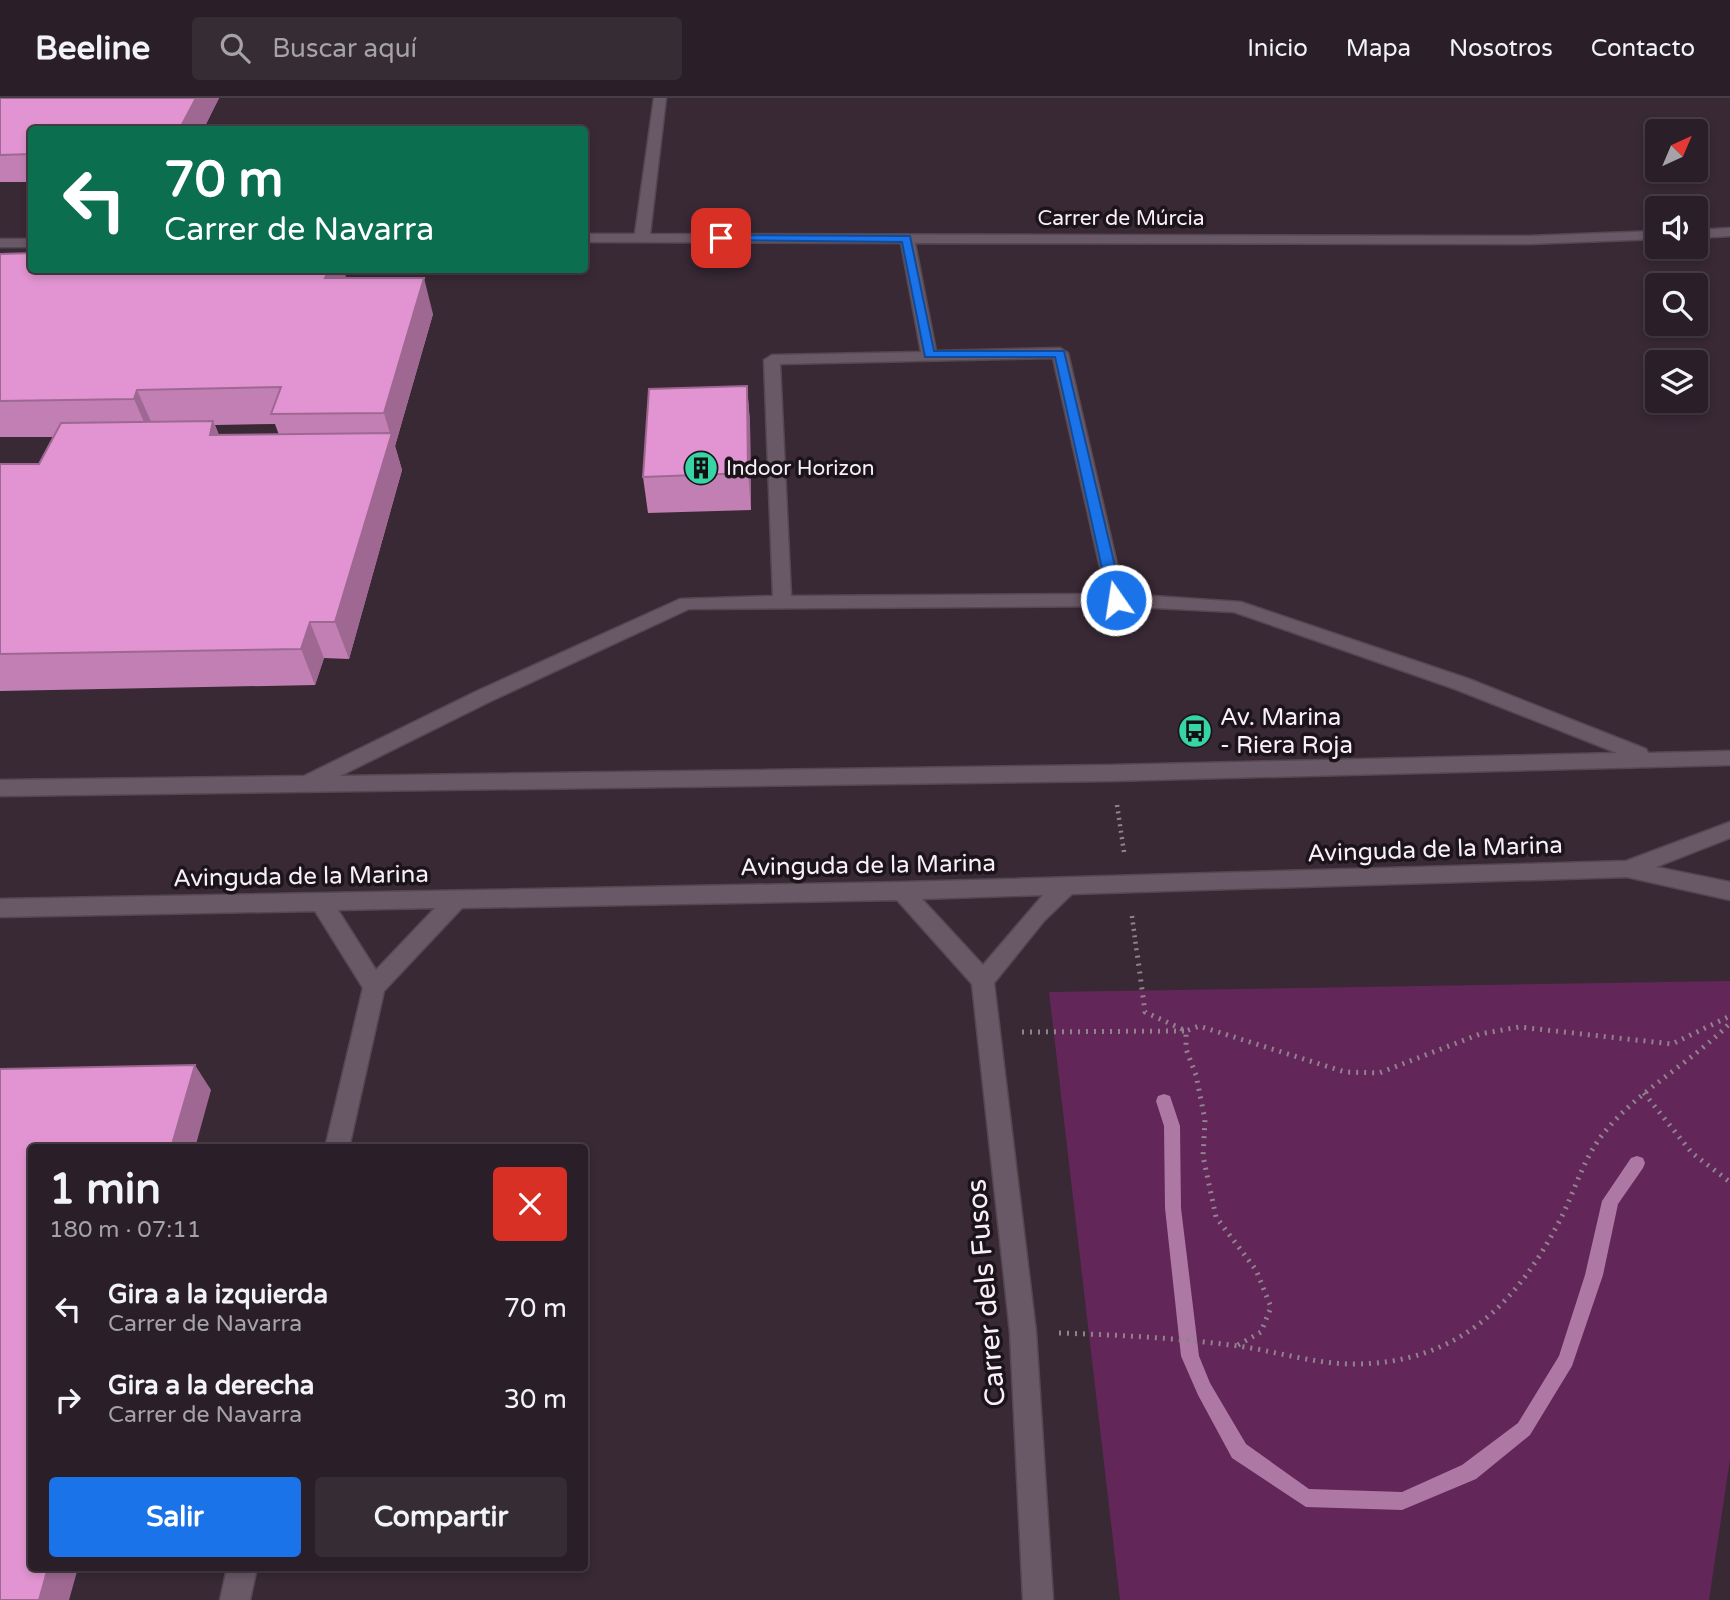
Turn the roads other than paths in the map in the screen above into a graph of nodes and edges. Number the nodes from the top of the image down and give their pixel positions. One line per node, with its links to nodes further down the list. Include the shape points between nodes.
1 (660, 98): 6 (street)
2 (1730, 232): 3 (street)
3 (1708, 233)
4 (1645, 235): 7 (street, Carrer de Múrcia, via 1530,240)
5 (588, 238): 6 (street, Carrer de Múrcia)
6 (642, 238): 7 (street, Carrer de Múrcia)
7 (906, 238): 10 (street)
8 (0, 243): 9 (street)
9 (28, 243)
10 (929, 355): 11 (street, via 1060,353); 12 (street, via 772,360)
11 (1116, 600): 12 (street); 13 (street, via 1235,606 1462,684)
12 (782, 602): 15 (street, via 686,603)
13 (1648, 757): 14 (street); 15 (street, via 1112,773)
14 (1730, 758)
15 (305, 784): 16 (street)
16 (0, 788)
17 (1730, 830): 18 (street, Avinguda de la Marina)
18 (1627, 869): 19 (street, Avinguda de la Marina); 21 (street)
19 (1068, 886): 20 (street, Avinguda de la Marina); 25 (street, via 1036,915)
20 (902, 891): 22 (street, Avinguda de la Marina); 25 (street)
21 (1730, 891)
22 (457, 899): 23 (street, Avinguda de la Marina); 26 (street)
23 (321, 902): 24 (street, Avinguda de la Marina); 26 (street)
24 (0, 908)
25 (983, 981): 30 (street, Carrer dels Fusos, via 1023,1332)
26 (374, 987): 27 (street)
27 (338, 1144)
28 (241, 1571): 29 (street)
29 (235, 1600)
30 (1038, 1600)

